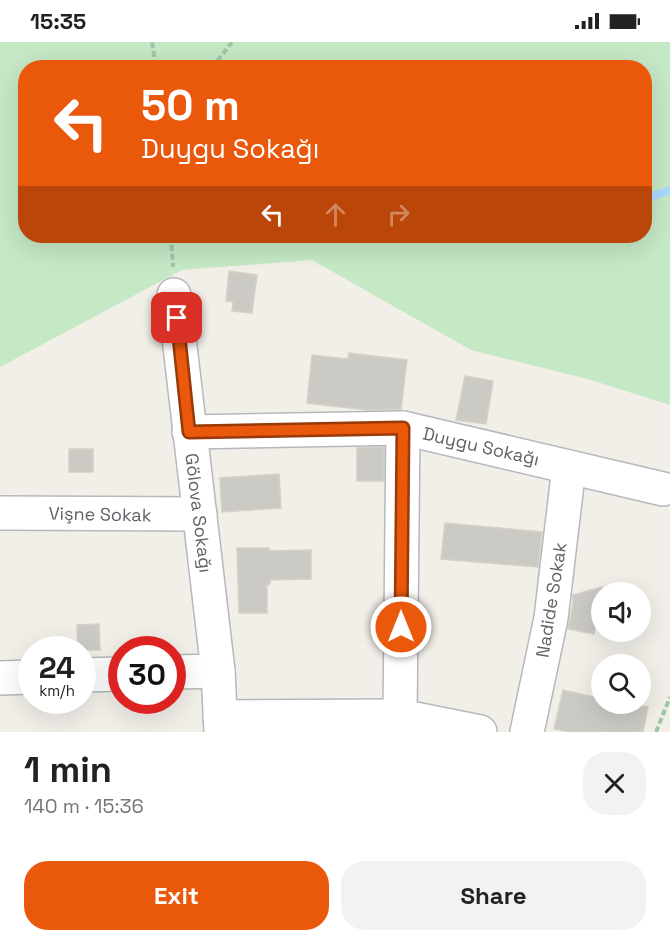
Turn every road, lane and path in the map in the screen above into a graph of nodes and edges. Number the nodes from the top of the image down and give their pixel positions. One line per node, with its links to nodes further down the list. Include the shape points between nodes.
1 (152, 42): 3 (path)
2 (232, 42): 4 (path)
3 (155, 60)
4 (218, 60)
5 (174, 295): 7 (street, Gölova Sokağı)
6 (403, 428): 7 (street, Duygu Sokağı); 8 (street, Duygu Sokağı); 17 (street)
7 (189, 432): 11 (street, Gölova Sokağı)
8 (569, 467): 9 (street, Duygu Sokağı); 20 (street, Nadide Sokak, via 551,618)
9 (663, 489)
10 (0, 513): 11 (street, Vişne Sokak)
11 (201, 514): 12 (street, Gölova Sokağı)
12 (218, 670): 13 (street); 18 (street, Gölova Sokağı)
13 (186, 671)
14 (18, 677): 15 (street)
15 (0, 678)
16 (670, 697): 21 (path)
17 (400, 716): 18 (street); 19 (street)
18 (221, 724)
19 (480, 732)
20 (527, 732)
21 (656, 732)

